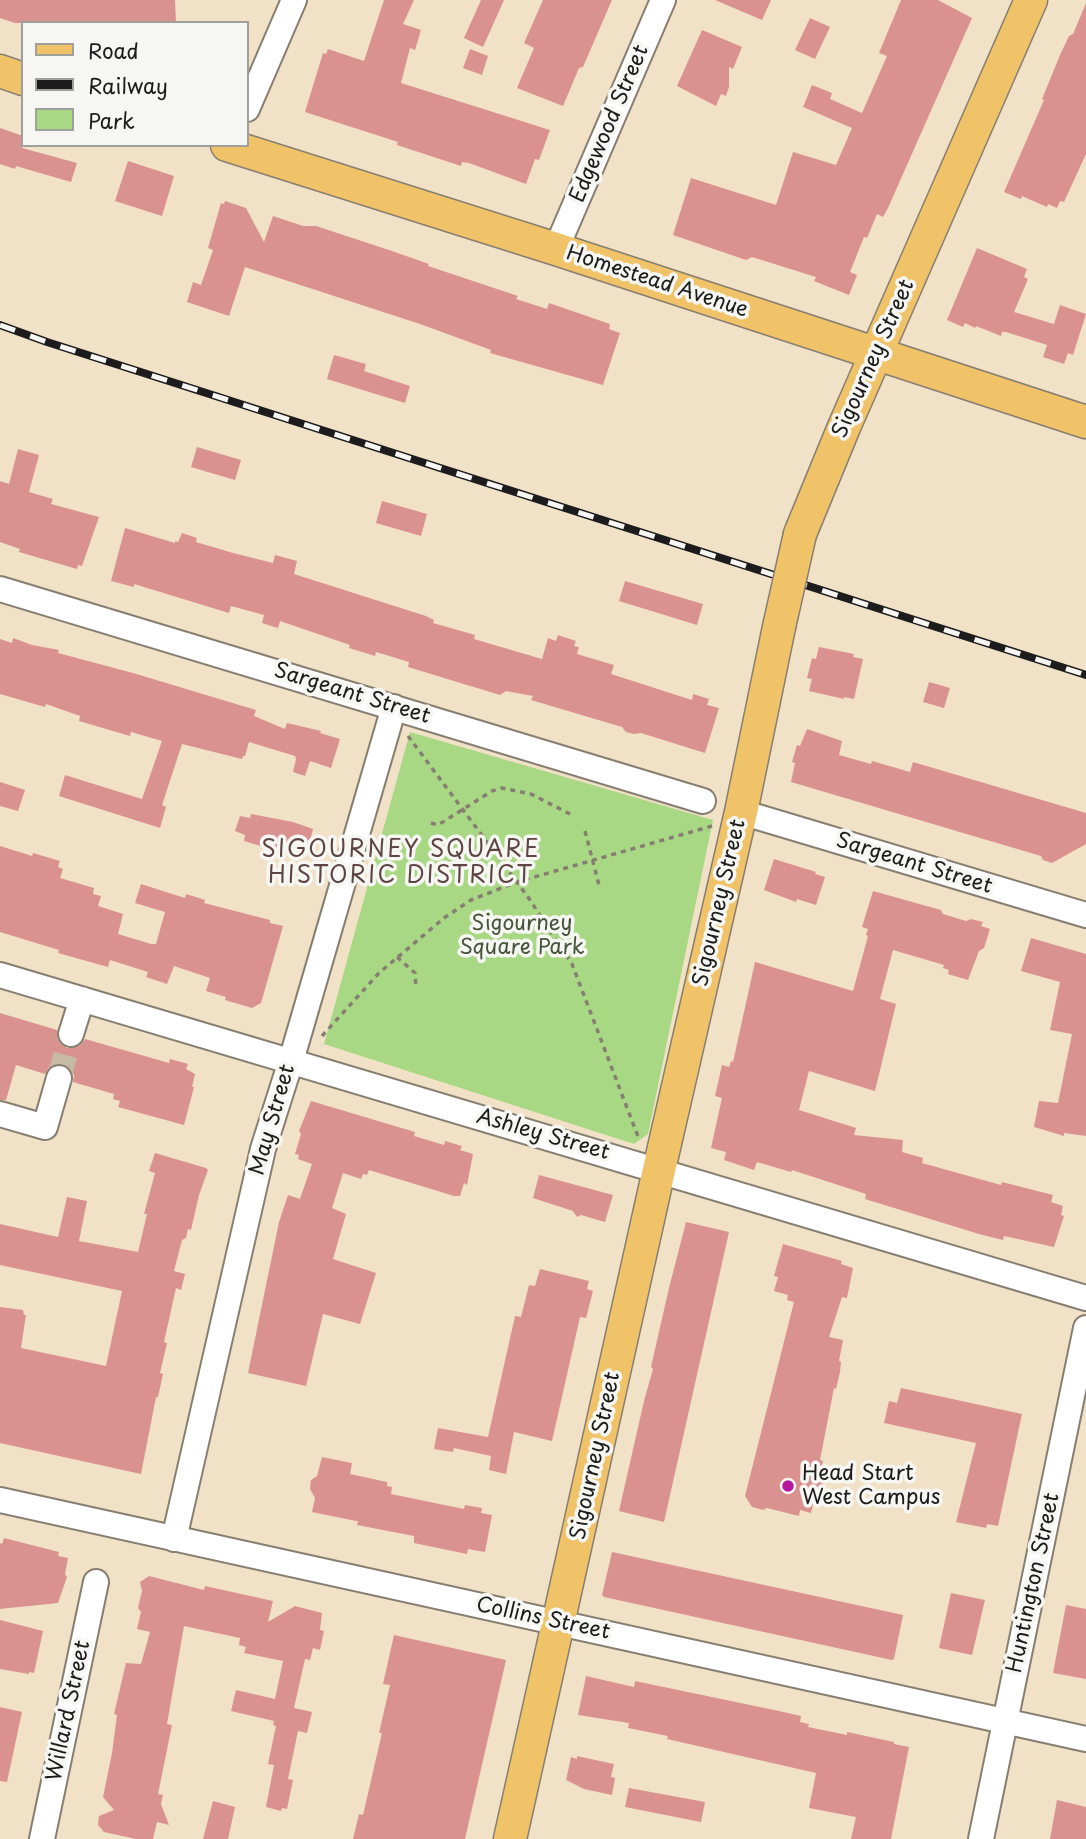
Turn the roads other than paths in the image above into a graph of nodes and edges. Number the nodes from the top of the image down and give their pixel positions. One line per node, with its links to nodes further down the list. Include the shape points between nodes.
1 (294, 0): 6 (street)
2 (663, 0): 8 (street, Edgewood Street)
3 (1031, 0): 9 (main road, Sigourney Street)
4 (0, 71): 5 (main road)
5 (21, 78)
6 (248, 107)
7 (233, 147): 8 (main road, Homestead Avenue)
8 (556, 249): 9 (main road, Homestead Avenue)
9 (877, 354): 10 (main road, Homestead Avenue); 14 (main road, Sigourney Street, bridge, via 800,534)
10 (1086, 422)
11 (0, 589): 12 (street, Sargeant Street)
12 (394, 707): 13 (street, Sargeant Street); 19 (street, May Street)
13 (703, 801)
14 (729, 818): 15 (street, Sargeant Street); 22 (main road, Sigourney Street)
15 (1086, 915)
16 (0, 975): 17 (street, Ashley Street)
17 (82, 999): 18 (street); 19 (street, Ashley Street)
18 (71, 1034)
19 (291, 1061): 22 (street, Ashley Street); 26 (street, May Street, via 263,1149)
20 (59, 1078): 21 (street, via 45,1127)
21 (0, 1114)
22 (659, 1169): 23 (street, Ashley Street); 28 (main road, Sigourney Street)
23 (1086, 1298)
24 (1086, 1328): 29 (street, Huntington Street)
25 (0, 1500): 26 (street, Collins Street)
26 (174, 1539): 28 (street, Collins Street)
27 (96, 1582): 31 (street, Willard Street)
28 (559, 1623): 29 (street, Collins Street); 32 (main road, Sigourney Street)
29 (1005, 1721): 30 (street, Collins Street); 33 (street, Huntington Street)
30 (1086, 1739)
31 (42, 1839)
32 (510, 1839)
33 (981, 1839)

